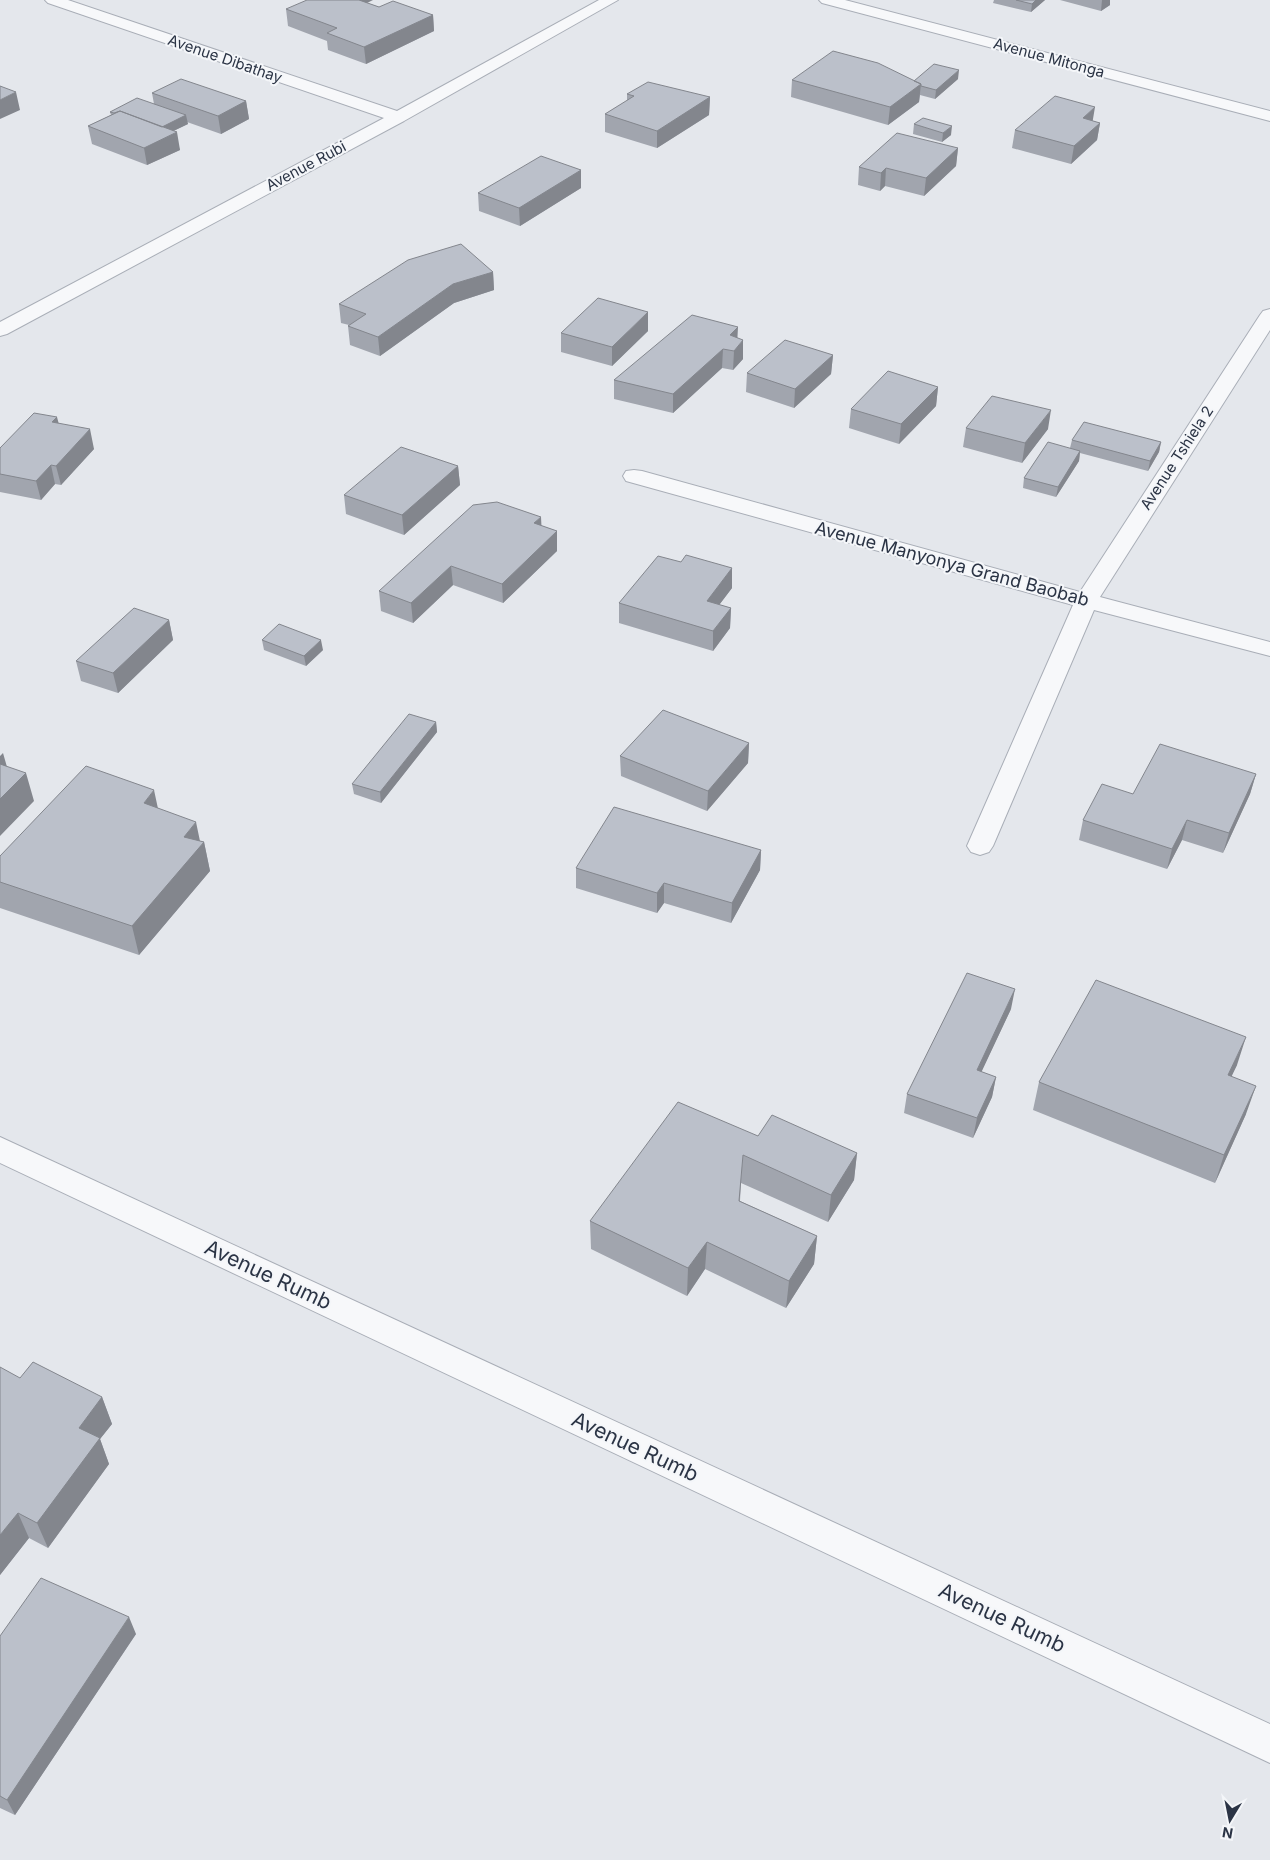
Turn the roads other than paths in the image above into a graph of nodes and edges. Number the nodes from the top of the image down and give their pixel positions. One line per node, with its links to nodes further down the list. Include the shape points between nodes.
1 (52, 0): 5 (street, Avenue Dibathay)
2 (610, 0): 5 (street, Avenue Rubi)
3 (827, 0): 4 (street, Avenue Mitonga)
4 (1270, 116)
5 (398, 117): 7 (street, Avenue Rubi)
6 (1270, 316): 9 (street, Avenue Tshiela 2)
7 (0, 330)
8 (634, 476): 9 (street, Avenue Manyonya Grand Baobab)
9 (1086, 601): 10 (street, Avenue Manyonya Grand Baobab); 11 (street, Avenue Tshiela 2)
10 (1270, 649)
11 (980, 846)
12 (0, 1149): 13 (street, Avenue Rumb)
13 (1270, 1744)

